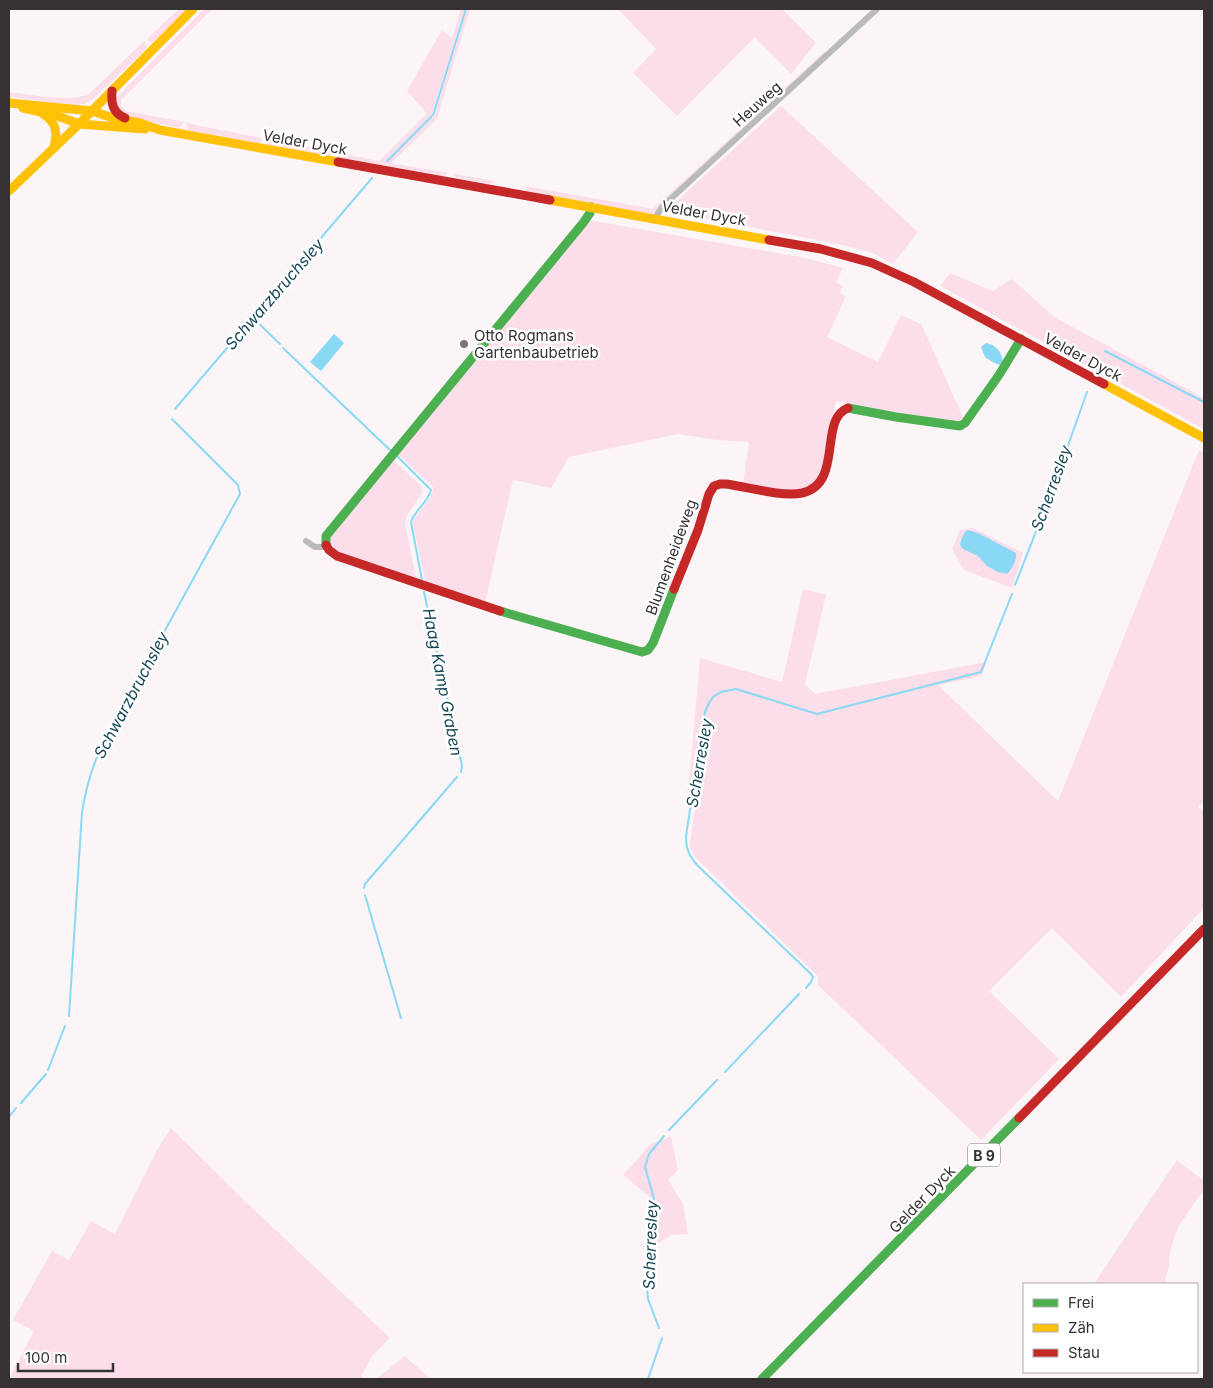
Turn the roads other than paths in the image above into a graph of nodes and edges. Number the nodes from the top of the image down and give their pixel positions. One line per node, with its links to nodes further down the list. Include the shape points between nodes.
1 (193, 9): 3 (main road)
2 (877, 9): 13 (street, Heuweg, via 663,206)
3 (112, 91): 5 (main road); 7 (main road, via 111,106 117,114)
4 (9, 103): 5 (main road, Velder Dyck); 6 (main road, Velder Dyck)
5 (92, 110): 7 (main road, Velder Dyck); 8 (main road)
6 (33, 111): 8 (main road, Velder Dyck); 10 (main road, via 45,115 55,124 58,132)
7 (134, 122): 9 (main road, Velder Dyck)
8 (79, 124): 9 (main road, Velder Dyck); 10 (main road)
9 (160, 130): 12 (main road, Velder Dyck)
10 (54, 148): 11 (main road)
11 (9, 191)
12 (591, 207): 13 (main road, Velder Dyck); 17 (main road, via 583,223 326,536)
13 (655, 218): 14 (main road, Velder Dyck, via 821,249 872,263)
14 (1021, 339): 15 (main road, Velder Dyck); 17 (main road, Blumenheideweg, via 999,375 960,426 849,408 838,414 835,421 824,477 816,488 787,495 722,484 713,486 653,643 644,652 484,606 337,556)
15 (1204, 438)
16 (306, 542): 17 (street, Blumenheideweg, via 315,547)
17 (326, 546)
18 (1204, 929): 19 (main road, Gelder Dyck / B 9)
19 (762, 1379)

